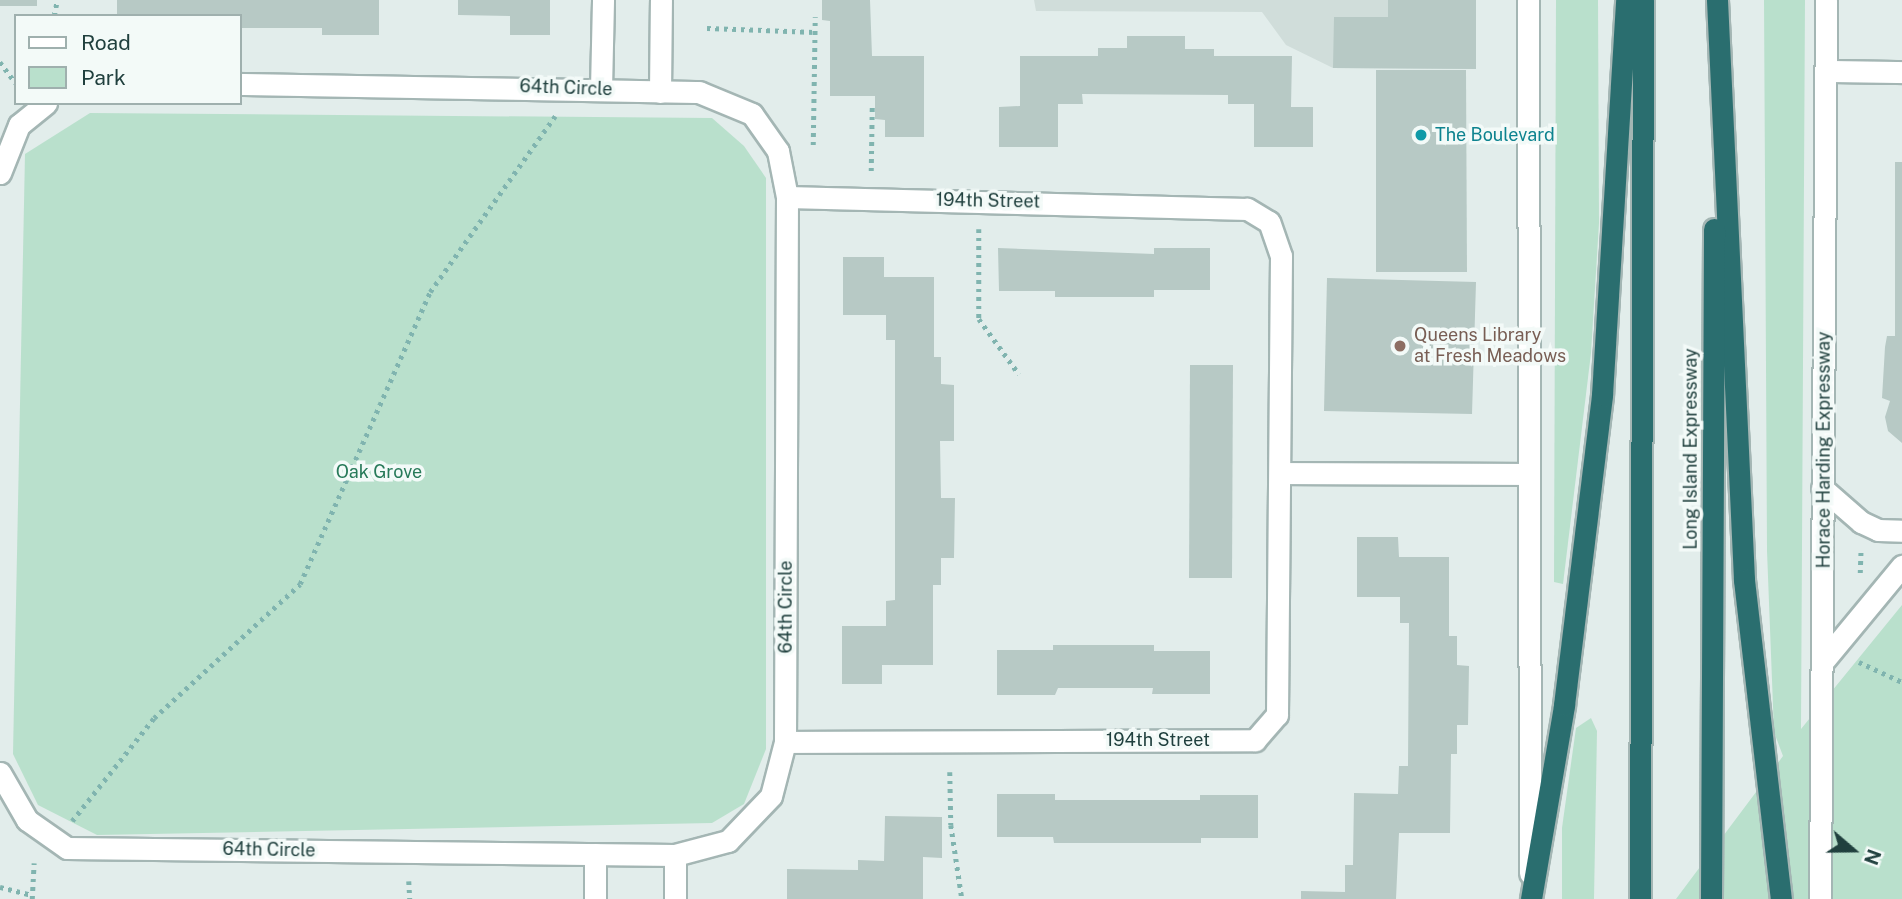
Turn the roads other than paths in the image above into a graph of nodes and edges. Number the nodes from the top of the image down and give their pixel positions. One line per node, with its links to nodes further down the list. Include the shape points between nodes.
1 (603, 0): 11 (street)
2 (661, 0): 12 (street)
3 (1528, 0): 17 (street)
4 (1626, 0): 28 (highway, via 1602,396 1564,705)
5 (1643, 0): 29 (highway)
6 (1716, 0): 30 (highway, Long Island Expressway); 31 (highway, via 1744,580)
7 (1826, 0): 8 (street, Horace Harding Expressway)
8 (1826, 71): 9 (street); 18 (street, Horace Harding Expressway)
9 (1902, 72)
10 (242, 83): 11 (street, 64th Circle)
11 (601, 89): 12 (street, 64th Circle)
12 (660, 92): 15 (street, 64th Circle, via 699,92 752,114 778,151)
13 (44, 105): 14 (street, via 19,125)
14 (0, 173)
15 (787, 197): 16 (street, 194th Street, via 1247,209 1269,222 1281,256); 22 (street, 64th Circle)
16 (1280, 473): 17 (street); 22 (street, 194th Street, via 1277,715 1255,740)
17 (1526, 474): 28 (street)
18 (1822, 488): 19 (street, via 1861,522 1878,530); 21 (street, Horace Harding Expressway)
19 (1902, 531)
20 (1902, 566): 21 (street)
21 (1825, 659): 32 (street, Horace Harding Expressway)
22 (785, 742): 25 (street, 64th Circle, via 771,796 737,832 728,841)
23 (0, 773): 24 (street, 64th Circle, via 27,820 67,848)
24 (595, 854): 25 (street, 64th Circle); 26 (street)
25 (675, 855): 27 (street)
26 (595, 899)
27 (675, 899)
28 (1530, 899)
29 (1640, 899)
30 (1712, 899)
31 (1780, 899)
32 (1820, 899)

